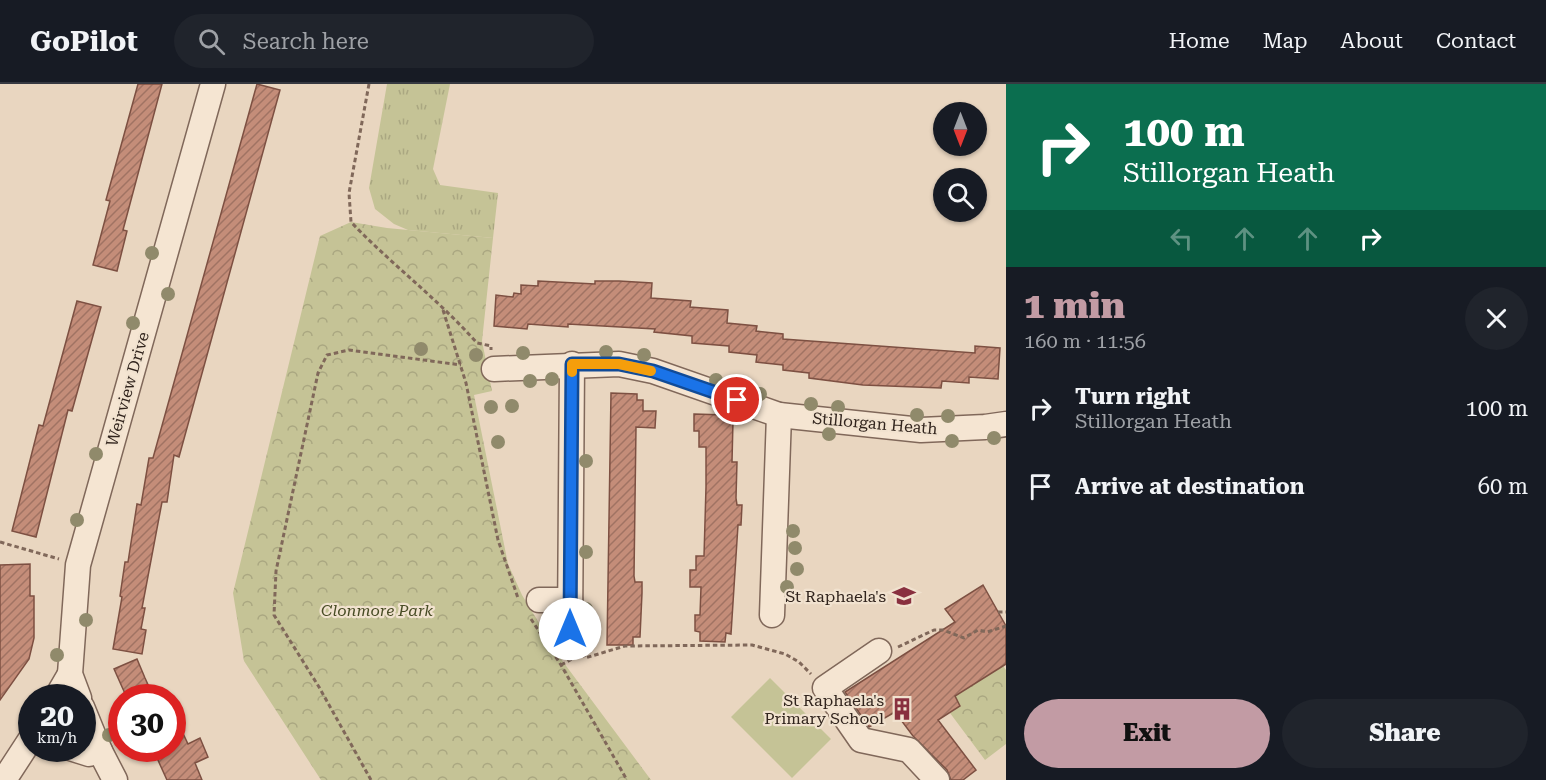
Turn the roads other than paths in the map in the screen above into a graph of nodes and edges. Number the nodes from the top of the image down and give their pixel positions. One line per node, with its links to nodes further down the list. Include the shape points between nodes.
1 (213, 84): 11 (street, Weirview Drive, via 78,565)
2 (572, 364): 3 (street, Stillorgan Heath); 4 (street, Stillorgan Heath, via 619,364 653,371); 6 (street)
3 (495, 370)
4 (780, 415): 5 (street, Stillorgan Heath, via 921,430); 8 (street)
5 (1006, 424)
6 (570, 600): 7 (street); 9 (street)
7 (528, 604)
8 (772, 615)
9 (570, 629)
10 (879, 651): 20 (street, via 825,688 861,740 909,750)
11 (70, 674): 12 (street); 13 (street, Weirview Drive)
12 (64, 684)
13 (74, 684)
14 (96, 741): 15 (street)
15 (100, 751): 16 (street); 19 (street)
16 (96, 752)
17 (18, 759): 18 (street)
18 (4, 780)
19 (115, 780)
20 (937, 780)

